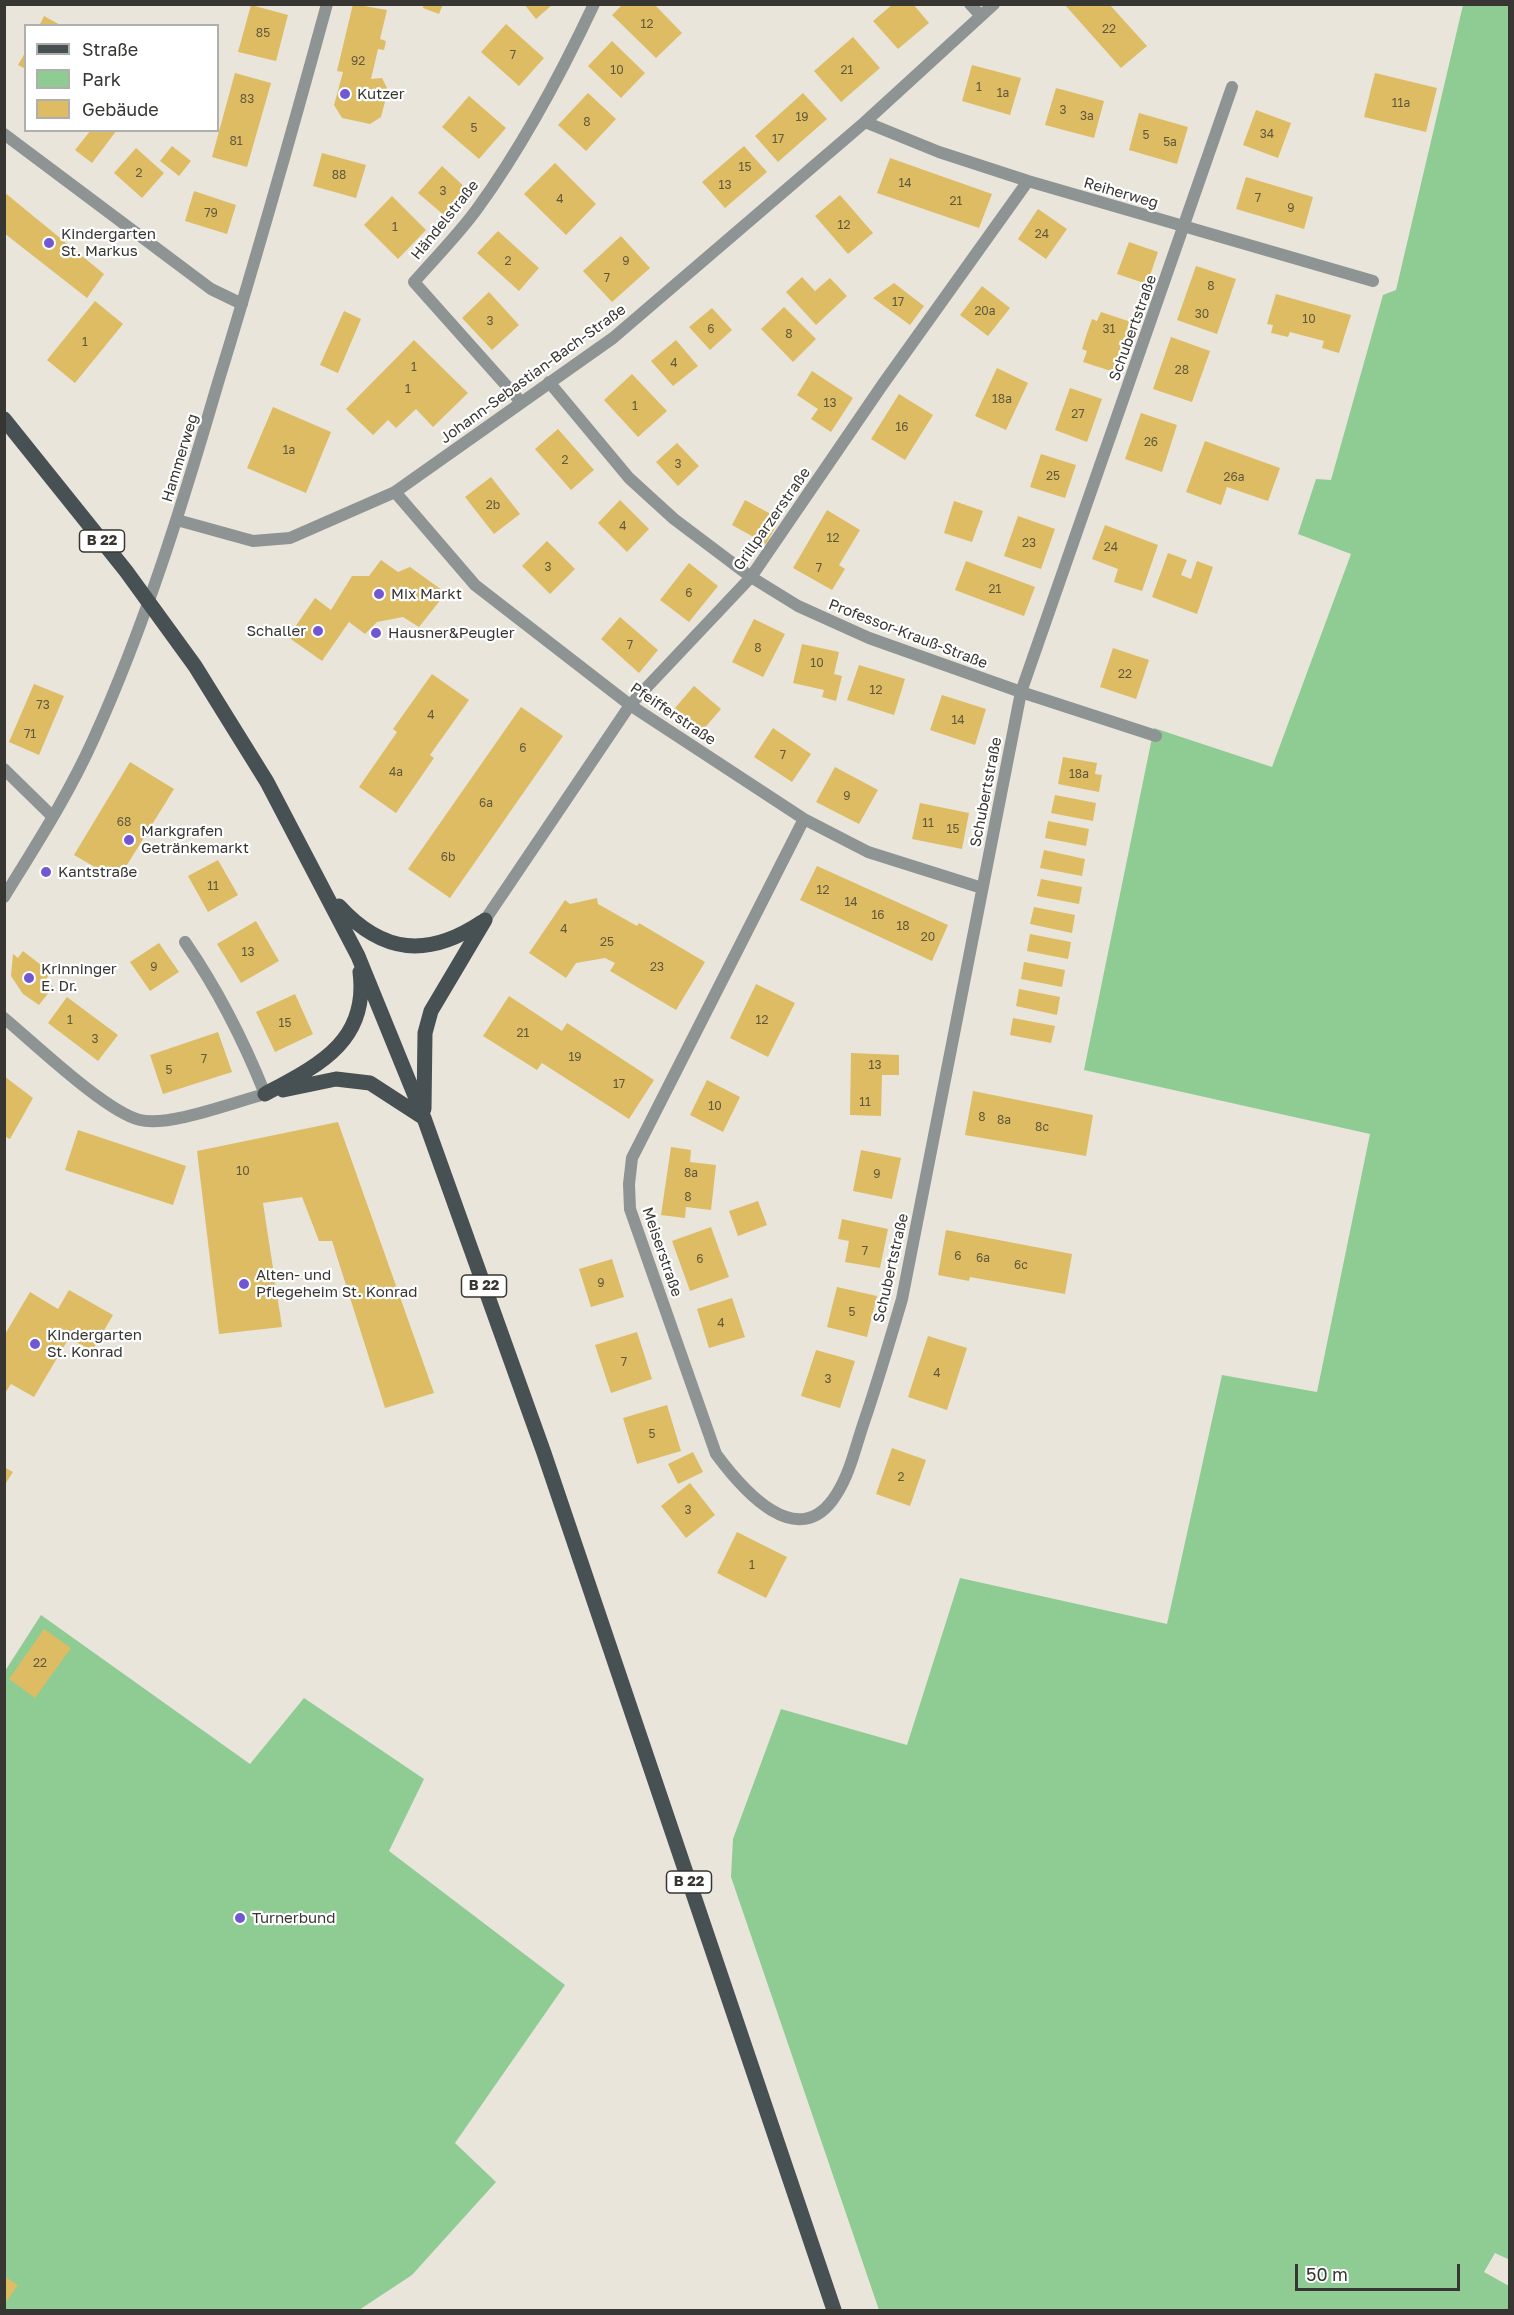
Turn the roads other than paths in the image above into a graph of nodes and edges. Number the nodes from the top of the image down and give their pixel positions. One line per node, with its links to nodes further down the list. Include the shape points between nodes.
1 (327, 4): 12 (street, Hammerweg)
2 (594, 4): 14 (street, Händelstraße, via 573,48 477,210 414,282)
3 (970, 4): 5 (street)
4 (994, 4): 5 (street, Johann-Sebastian-Bach-Straße)
5 (981, 16): 7 (street, Johann-Sebastian-Bach-Straße)
6 (1232, 87): 10 (street, Schubertstraße)
7 (865, 122): 9 (street, Reiherweg, via 939,152); 13 (street, Johann-Sebastian-Bach-Straße, via 613,338)
8 (4, 134): 12 (street, via 211,289)
9 (1028, 181): 10 (street, Reiherweg); 18 (street, Grillparzerstraße)
10 (1185, 227): 11 (street, Reiherweg); 19 (street, Schubertstraße)
11 (1373, 281)
12 (242, 304): 17 (street, Hammerweg)
13 (549, 382): 14 (street, Johann-Sebastian-Bach-Straße); 18 (street, Professor-Krauß-Straße, via 629,478 674,519)
14 (521, 402): 16 (street, Johann-Sebastian-Bach-Straße)
15 (4, 419): 26 (main road, B 22, via 126,571 195,666 267,782)
16 (395, 492): 17 (street, Johann-Sebastian-Bach-Straße, via 290,538 254,541); 20 (street, Pfeifferstraße, via 475,585)
17 (177, 520): 23 (street, Hammerweg, via 131,653 93,741)
18 (751, 578): 19 (street, Professor-Krauß-Straße, via 798,606 869,638); 20 (street, Grillparzerstraße)
19 (1021, 693): 21 (street, Professor-Krauß-Straße); 25 (street, Schubertstraße)
20 (630, 705): 24 (street, Pfeifferstraße); 28 (street, Grillparzerstraße)
21 (1156, 736)
22 (4, 769): 23 (street)
23 (53, 817): 27 (street, Hammerweg)
24 (804, 819): 25 (street, Pfeifferstraße, via 868,852); 34 (street, Meiserstraße, via 632,1158 628,1184 630,1209 716,1454 739,1486 781,1516 796,1520)
25 (982, 888): 34 (street, Schubertstraße, via 902,1299 854,1453 836,1495)
26 (327, 893): 28 (main road, via 352,921 389,944 413,947 447,941); 30 (main road, B 22)
27 (4, 897)
28 (485, 920): 33 (main road, via 431,1011 425,1033)
29 (185, 942): 32 (street, via 217,988)
30 (357, 956): 32 (main road, via 362,988 355,1020 342,1044 321,1064); 33 (main road, B 22)
31 (4, 1018): 32 (street, via 108,1104 140,1120 169,1120)
32 (265, 1094): 33 (main road, via 336,1078 370,1083)
33 (424, 1118): 35 (main road, B 22, via 544,1454)
34 (819, 1514)
35 (834, 2310)

